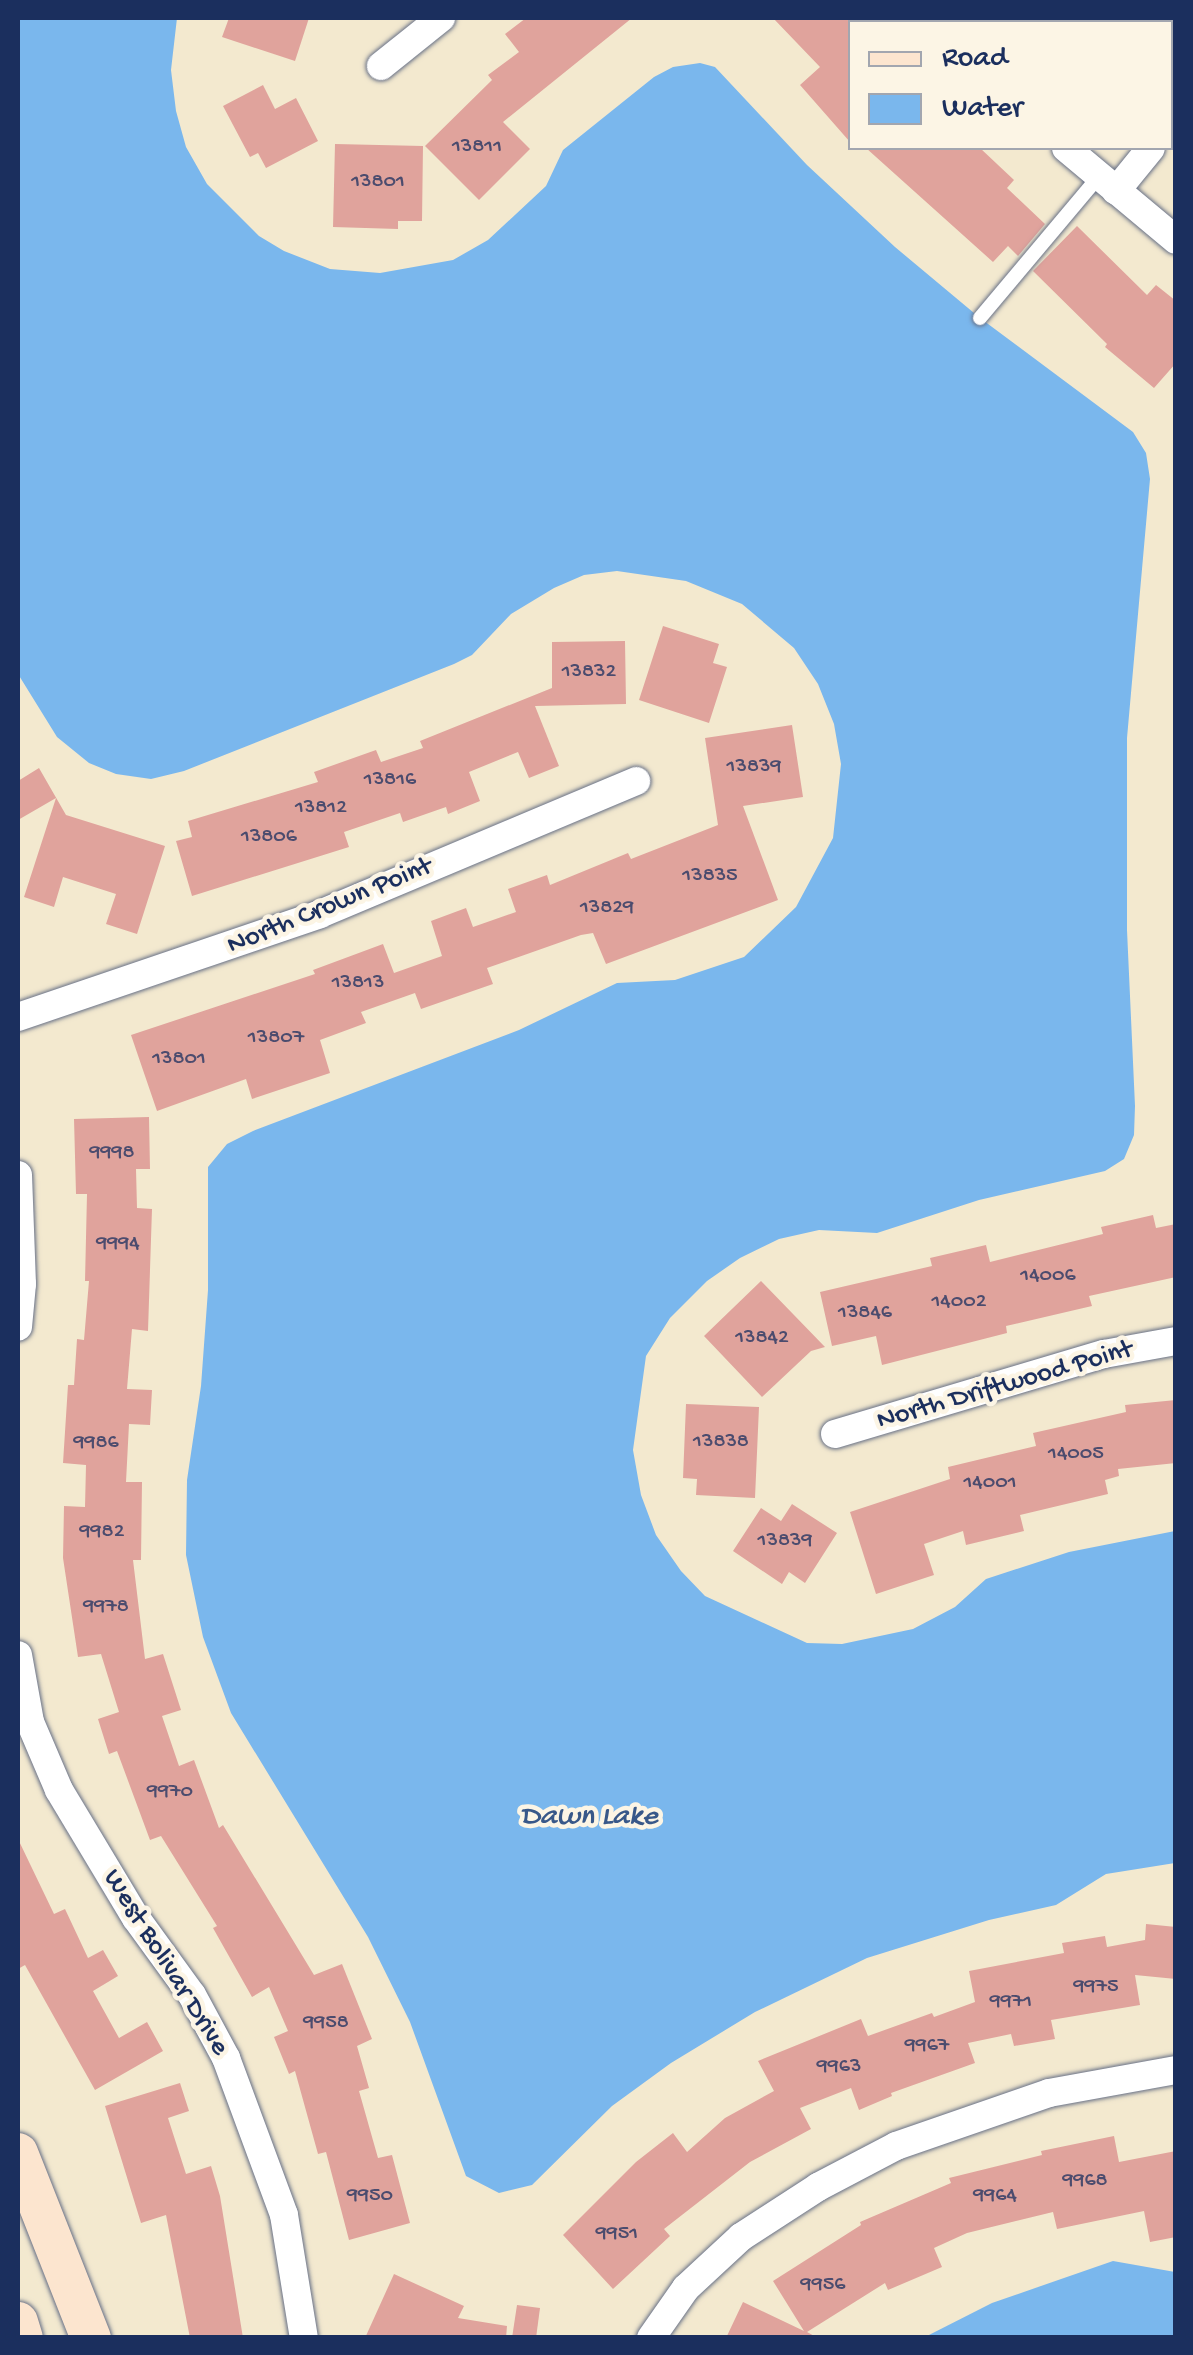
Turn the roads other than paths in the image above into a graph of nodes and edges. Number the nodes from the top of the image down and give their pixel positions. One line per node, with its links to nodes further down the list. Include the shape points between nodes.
1 (441, 18): 2 (street)
2 (381, 66)
3 (1068, 150): 5 (street)
4 (1149, 150): 5 (street)
5 (1108, 184): 6 (street); 7 (lane)
6 (1176, 240)
7 (980, 318)
8 (636, 781): 9 (street, North Crown Point, via 320,914)
9 (18, 1016)
10 (18, 1188): 11 (street)
11 (18, 1327)
12 (1176, 1341): 13 (street, North Driftwood Point, via 1104,1354)
13 (836, 1434)
14 (18, 1655): 20 (street, West Bolivar Drive, via 30,1722 60,1790 226,2058 284,2214)
15 (1176, 2070): 21 (street, via 1049,2094 896,2146 741,2237 686,2288)
16 (18, 2153): 19 (street)
17 (18, 2322): 18 (street)
18 (23, 2338)
19 (91, 2338)
20 (304, 2338)
21 (651, 2338)

